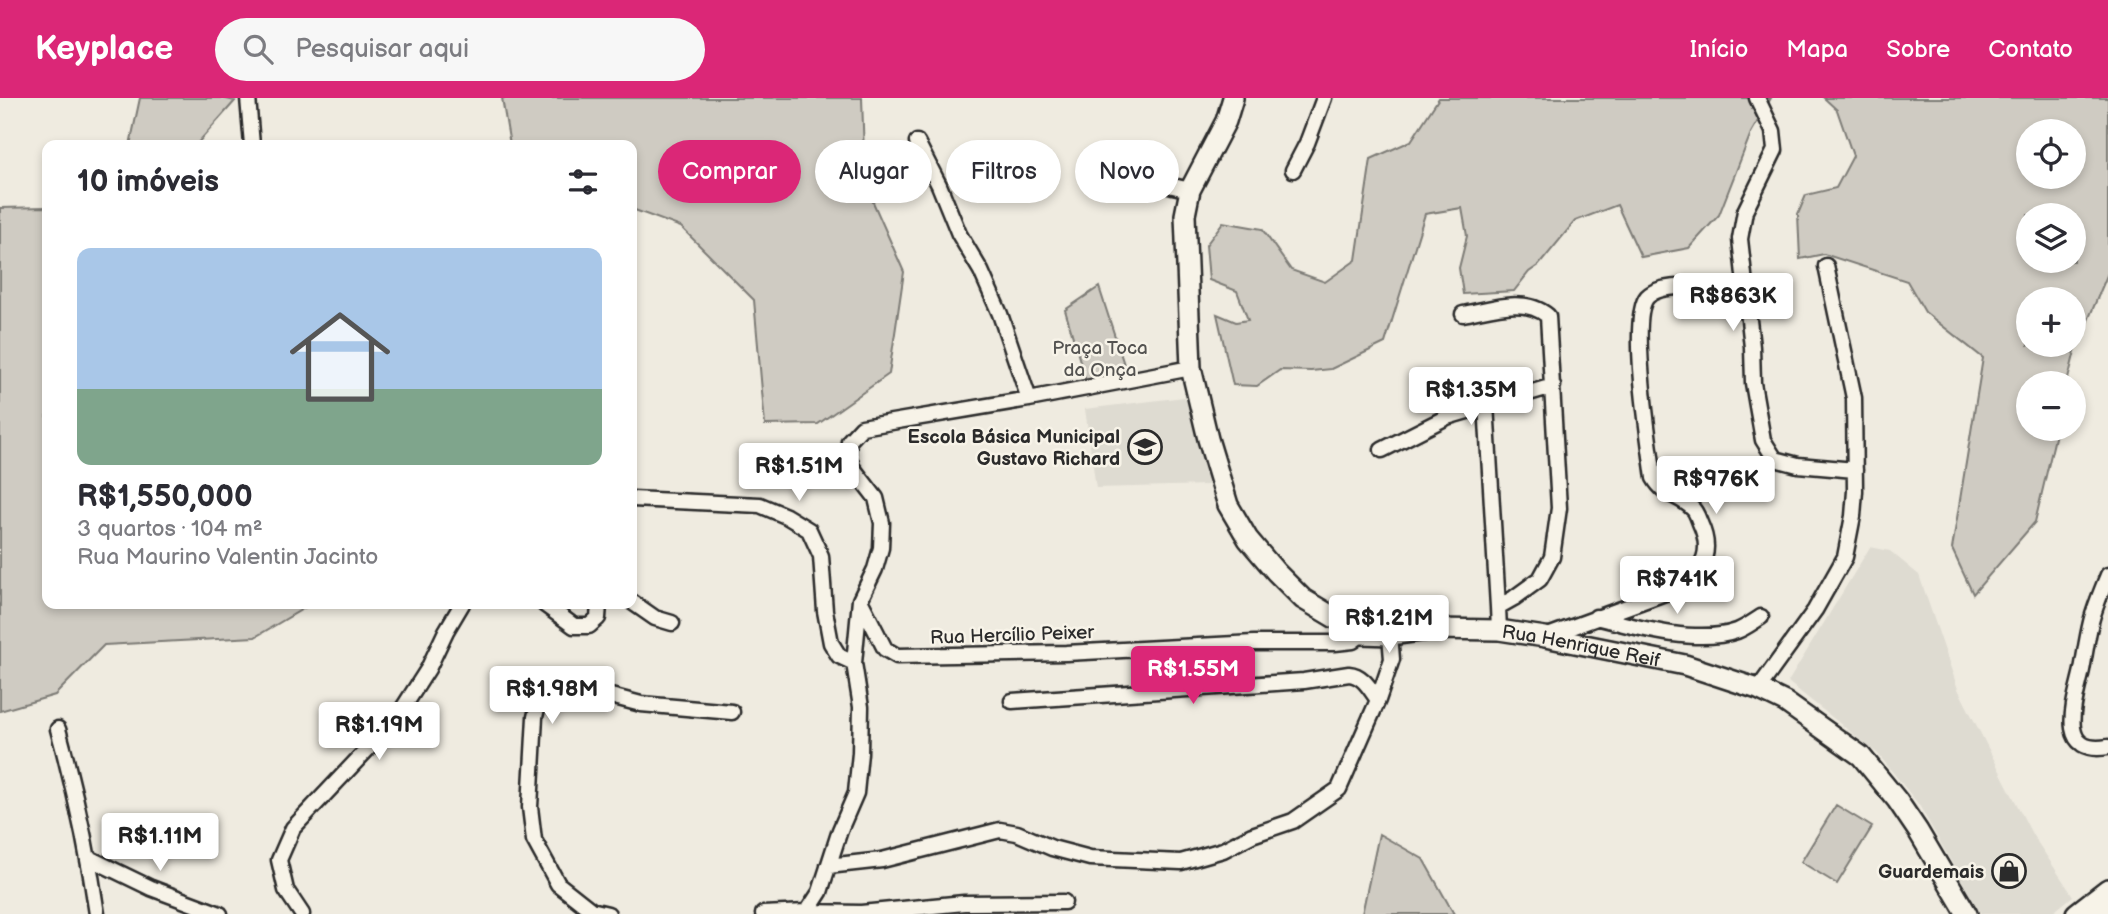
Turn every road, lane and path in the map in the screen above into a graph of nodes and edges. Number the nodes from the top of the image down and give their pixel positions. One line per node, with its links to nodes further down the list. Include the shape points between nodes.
1 (248, 98): 5 (street)
2 (1233, 98): 9 (street, Rua Henrique Reif)
3 (1324, 98): 6 (street)
4 (1757, 98): 18 (street, via 1773,131 1775,150 1745,211 1740,239 1763,440 1775,459)
5 (252, 140)
6 (1293, 170)
7 (932, 171): 15 (street, via 1000,314)
8 (1179, 187): 9 (street)
9 (1190, 190): 13 (street, Rua Henrique Reif, via 1185,215)
10 (1826, 266): 18 (street, via 1854,398)
11 (1676, 287): 27 (street, via 1658,289 1646,298 1640,313 1642,393 1654,478 1661,489 1693,509 1705,533 1706,553 1701,568 1684,586)
12 (1463, 314): 14 (street, via 1508,305 1539,309 1548,316)
13 (1191, 368): 15 (street); 31 (street, Rua Henrique Reif, via 1218,476 1248,539 1303,599)
14 (1552, 386): 16 (street); 23 (street, via 1559,508 1552,557 1540,579)
15 (1029, 399): 21 (street, via 862,427 849,441 852,467 876,498 882,523 881,548)
16 (1486, 404): 17 (street, via 1447,416); 23 (street)
17 (1382, 450)
18 (1855, 470): 35 (street, via 1845,557 1815,610)
19 (637, 499): 34 (street, via 760,505 809,530 821,556 831,643 839,656)
20 (2108, 575): 40 (street, via 2091,621 2071,727 2085,746)
21 (860, 600): 31 (street, Rua Hercílio Peixer, via 885,649 897,656 1335,643 1353,641); 34 (street)
22 (637, 605): 29 (street)
23 (1498, 607): 30 (street)
24 (459, 609): 49 (street, via 396,719 293,828 279,860 286,890)
25 (551, 609): 26 (street, via 574,626 589,626 598,618)
26 (599, 609)
27 (1596, 617): 28 (street, via 1647,631 1712,637 1738,631); 33 (street)
28 (1760, 617)
29 (672, 623)
30 (1499, 630): 32 (street, Rua Henrique Reif, via 1434,629); 33 (street, Rua Henrique Reif)
31 (1362, 634): 32 (street, Rua Henrique Reif)
32 (1391, 635): 36 (street, via 1392,659)
33 (1545, 637): 35 (street, Rua Henrique Reif, via 1685,665)
34 (854, 663): 42 (street, via 861,707 856,793)
35 (1758, 689): 52 (street, Rua Henrique Reif, via 1785,702 1861,756 1918,831)
36 (1378, 700): 37 (street, via 1364,681 1349,674); 42 (street, via 1339,789 1293,821 1223,850 1181,862 1090,858 1000,830 882,860)
37 (1012, 701)
38 (732, 712): 50 (street, via 641,704 565,684 550,686 540,696 530,807 534,840 558,884 591,910)
39 (58, 729): 41 (street)
40 (2108, 747)
41 (89, 858): 47 (street); 48 (street, via 150,888)
42 (828, 866): 46 (street, via 820,892)
43 (2108, 890): 53 (main road)
44 (1064, 902): 46 (street, via 964,902 861,913)
45 (2108, 910): 54 (main road)
46 (807, 912): 51 (street)
47 (97, 914)
48 (220, 914)
49 (302, 914)
50 (608, 914)
51 (763, 914)
52 (1967, 914)
53 (2077, 914)
54 (2104, 914)

